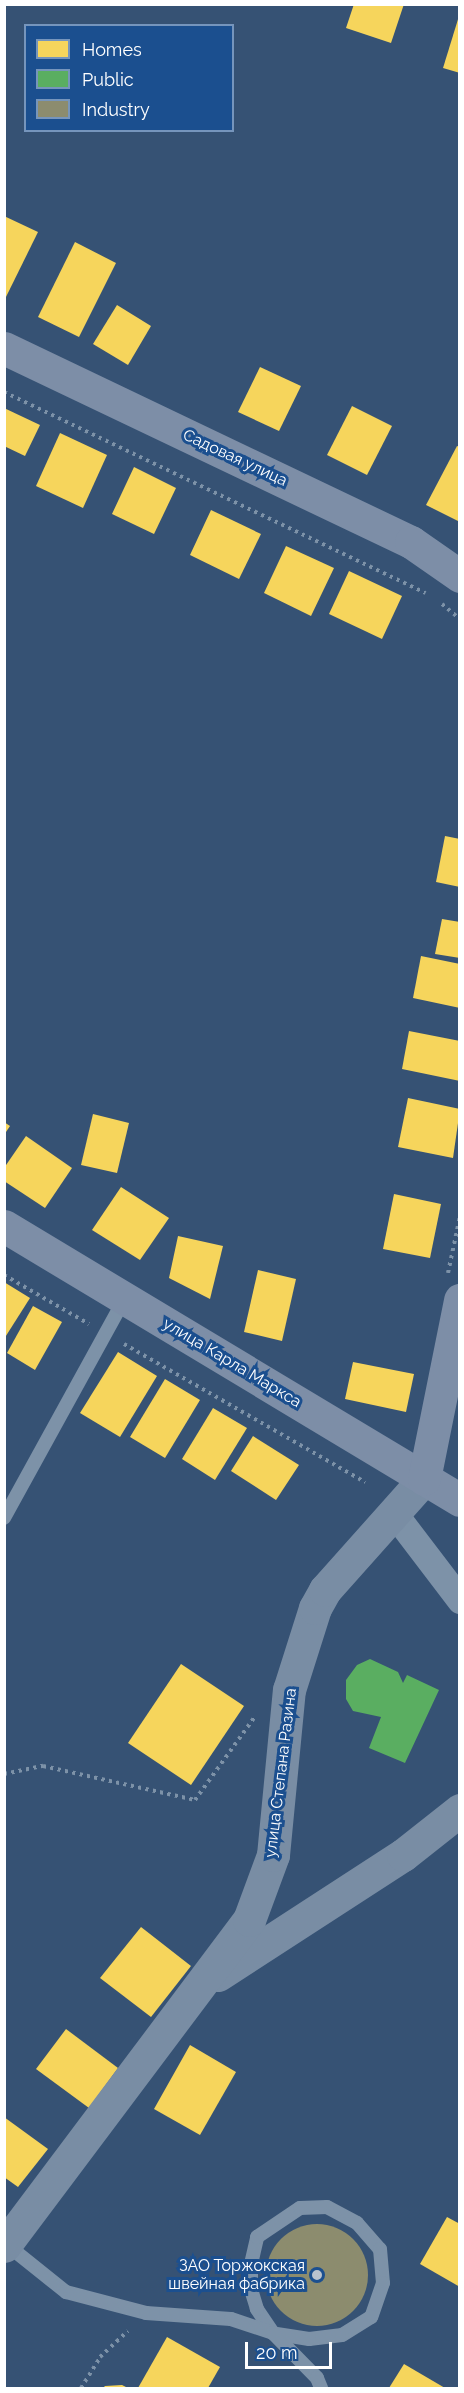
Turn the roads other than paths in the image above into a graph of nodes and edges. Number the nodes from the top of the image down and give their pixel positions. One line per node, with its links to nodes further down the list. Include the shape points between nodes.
1 (4, 348): 2 (main road, Садовая улица, via 402,538)
2 (459, 576)
3 (4, 1226): 5 (main road, улица Карла Маркса)
4 (453, 1292): 6 (main road)
5 (125, 1298): 6 (main road, улица Карла Маркса); 10 (lane)
6 (424, 1479): 7 (street); 8 (main road, улица Карла Маркса); 9 (street, улица Степана Разина)
7 (459, 1479)
8 (459, 1500)
9 (393, 1512): 11 (street); 13 (street, улица Степана Разина, via 315,1608 290,1690 273,1855 249,1920)
10 (4, 1518)
11 (459, 1600)
12 (459, 1810): 13 (street, улица Степана Разина, via 403,1855)
13 (201, 1985): 14 (street, улица Степана Разина)
14 (5, 2245): 15 (lane, via 66,2292 146,2313 231,2319)
15 (273, 2333): 15 (lane, via 309,2339 342,2335 371,2317 383,2283 380,2249 357,2223 327,2207 300,2208 257,2237 250,2264 251,2289 257,2309); 16 (lane, via 317,2378)
16 (321, 2388)

